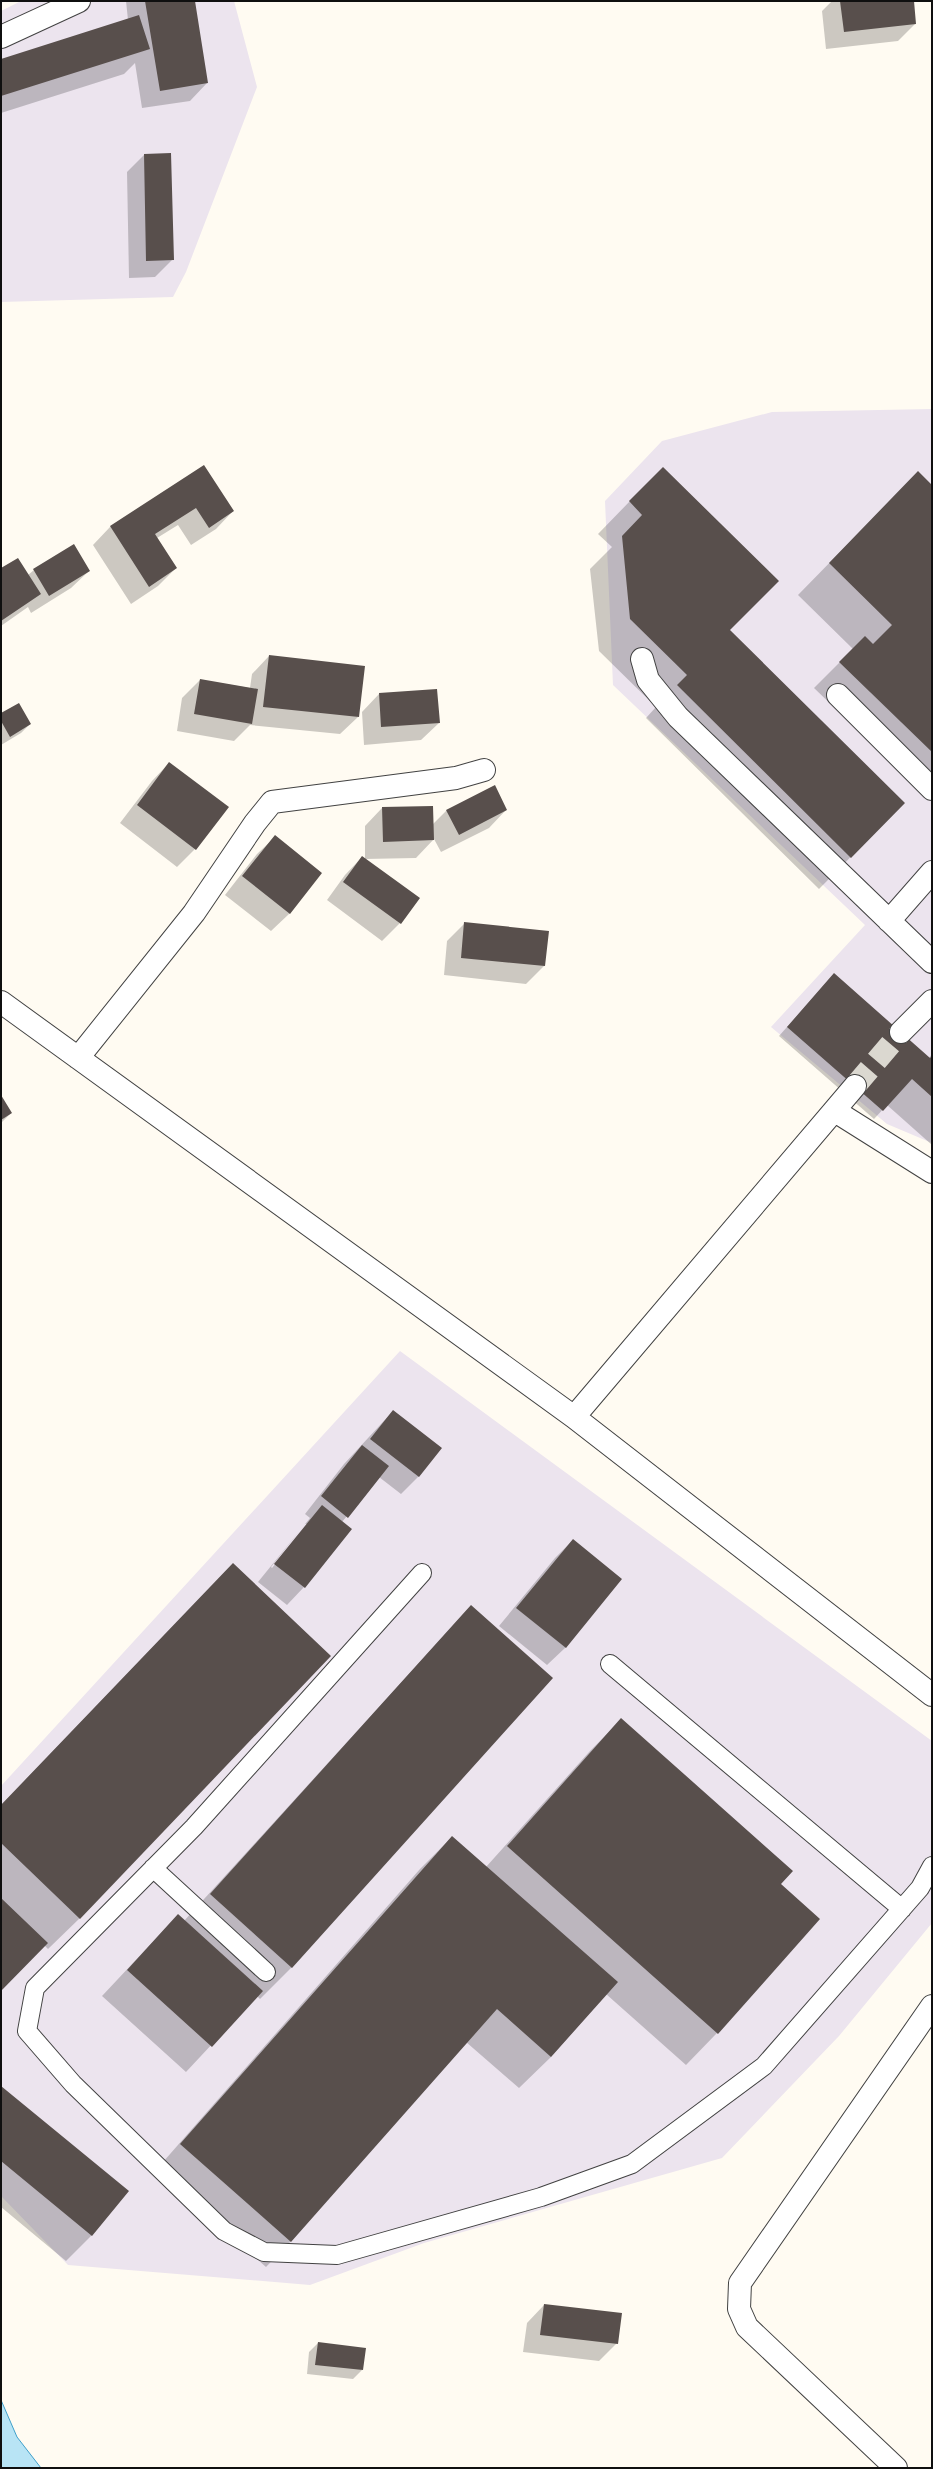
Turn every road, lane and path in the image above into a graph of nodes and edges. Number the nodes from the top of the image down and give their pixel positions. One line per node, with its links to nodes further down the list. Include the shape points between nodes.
1 (79, 1): 2 (street)
2 (1, 37)
3 (642, 659): 8 (street, via 648,680 678,717)
4 (838, 695): 6 (street)
5 (484, 770): 13 (street, via 456,778 272,802 194,913)
6 (932, 789)
7 (932, 872): 8 (street)
8 (889, 921): 9 (street)
9 (932, 962)
10 (1, 1002): 13 (street)
11 (932, 1002): 12 (street)
12 (901, 1032)
13 (78, 1058): 17 (street)
14 (855, 1086): 15 (street)
15 (835, 1111): 16 (street); 17 (street)
16 (932, 1172)
17 (574, 1417): 20 (street)
18 (422, 1573): 22 (lane, via 194,1827)
19 (610, 1664): 23 (lane)
20 (932, 1695)
21 (932, 1866): 23 (lane, via 920,1888)
22 (153, 1868): 23 (lane, via 35,1988 27,2031 74,2084 224,2231 264,2252 337,2255 541,2197 632,2164 764,2066); 24 (lane)
23 (902, 1909)
24 (266, 1972)
25 (932, 2006): 26 (street, via 740,2283 739,2309 747,2327)
26 (896, 2468)

